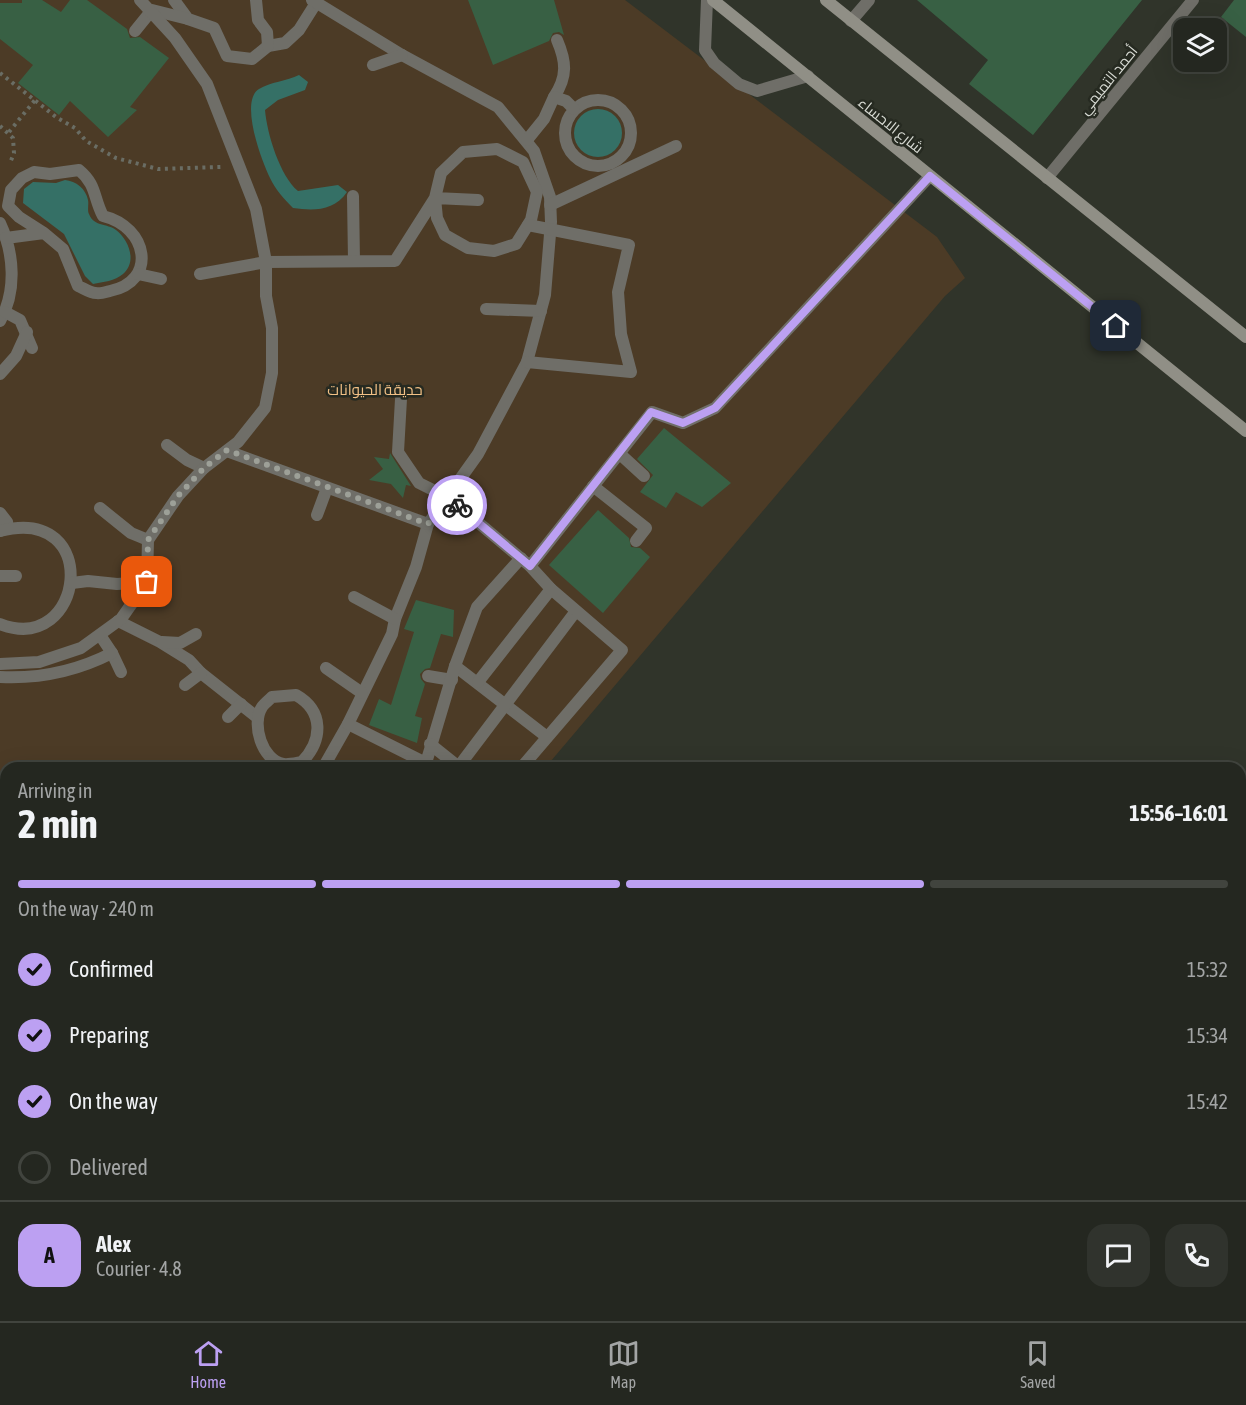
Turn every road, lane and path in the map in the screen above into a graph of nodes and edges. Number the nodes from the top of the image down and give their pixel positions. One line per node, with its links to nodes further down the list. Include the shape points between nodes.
1 (140, 0): 10 (street)
2 (174, 0): 11 (street)
3 (256, 0): 15 (street, via 258,20 267,32)
4 (707, 0): 19 (street, via 705,50 739,84 757,91)
5 (713, 0): 19 (main road, شارع الاحساء)
6 (826, 0): 12 (main road)
7 (869, 0): 12 (street)
8 (1193, 0): 30 (street, أحمد التميمي)
9 (314, 2): 15 (street, via 299,30 285,43); 16 (street)
10 (152, 10): 11 (street); 13 (street); 27 (street, via 207,84)
11 (189, 19): 15 (street, via 214,28 226,56 252,59)
12 (851, 21): 30 (main road)
13 (135, 31)
14 (557, 40): 20 (street, via 566,60)
15 (268, 46)
16 (402, 55): 17 (street); 25 (street, via 498,107)
17 (373, 65)
18 (0, 73): 21 (path)
19 (808, 76): 29 (main road, شارع الاحساء)
20 (554, 97): 22 (street); 25 (street, via 544,119)
21 (35, 100): 24 (path); 27 (path, via 101,151 136,165 176,170)
22 (574, 109): 22 (street, via 567,119 565,138 578,160 604,166 623,156 632,128 621,108 600,99)
23 (0, 126): 24 (path)
24 (9, 132): 28 (path, via 15,146)
25 (527, 140): 34 (street, via 539,162)
26 (676, 146): 34 (street)
27 (239, 165): 40 (street, via 256,209)
28 (7, 166)
29 (930, 176): 54 (main road, شارع الاحساء); 57 (street, via 715,408 683,423 651,412)
30 (1047, 178): 49 (main road)
31 (353, 196): 41 (street)
32 (435, 198): 33 (street); 36 (street, via 437,218 445,235 468,248 494,251 516,244); 36 (street, via 441,173 463,152 497,149 523,162 537,192); 41 (street, via 395,261)
33 (478, 200)
34 (550, 205): 37 (street)
35 (0, 223): 39 (street)
36 (528, 225): 37 (street)
37 (550, 230): 46 (street); 51 (street, via 629,245 618,292 621,334 631,372)
38 (44, 233): 39 (street); 42 (street, via 63,249 78,286 96,293 113,290 130,284); 42 (street, via 8,206 11,190 34,172 79,170 95,189 103,216 118,220 135,235 142,248)
39 (6, 238): 47 (street, via 12,257 10,291)
40 (266, 261): 41 (street); 43 (street); 56 (street, via 266,296 272,328 270,385 265,408)
41 (354, 261)
42 (138, 274): 44 (street)
43 (200, 274)
44 (161, 279)
45 (486, 309): 46 (street)
46 (541, 312): 51 (street)
47 (3, 316): 48 (street, via 20,320)
48 (27, 332): 50 (street); 52 (street, via 16,356)
49 (1246, 337)
50 (32, 348)
51 (527, 362): 62 (street, via 478,454)
52 (0, 374)
53 (401, 399): 62 (street, via 398,452 419,483)
54 (1246, 431)
55 (167, 445): 58 (street)
56 (227, 450): 58 (street); 61 (street)
57 (620, 454): 59 (street); 60 (street)
58 (204, 468): 68 (street, via 178,496)
59 (644, 476)
60 (593, 486): 69 (street, via 646,528); 70 (street)
61 (327, 488): 65 (street); 66 (street)
62 (449, 498): 66 (street); 70 (street)
63 (100, 508): 68 (street, via 131,533)
64 (2, 515): 67 (street, via 7,522)
65 (317, 515)
66 (428, 524): 78 (street, via 414,575)
67 (0, 531): 73 (street, via 17,526 36,528 52,536 67,555)
68 (148, 540): 74 (street)
69 (636, 541)
70 (525, 562): 75 (street); 86 (street, via 477,607)
71 (0, 576): 72 (street)
72 (16, 576)
73 (72, 582): 74 (street); 80 (street, via 67,599 47,621 30,627)
74 (147, 582): 79 (street)
75 (551, 589): 77 (street); 93 (street)
76 (354, 597): 78 (street)
77 (576, 611): 97 (street); 102 (street, via 622,651)
78 (395, 619): 96 (street, via 383,655)
79 (118, 621): 82 (street); 83 (street)
80 (0, 624)
81 (196, 634): 83 (street, via 180,643)
82 (100, 635): 84 (street); 85 (street, via 81,648 39,662)
83 (160, 642): 89 (street, via 189,660)
84 (112, 652): 88 (street); 90 (street, via 69,670 22,678)
85 (0, 664)
86 (455, 666): 92 (street); 93 (street)
87 (326, 668): 96 (street)
88 (121, 672)
89 (201, 673): 94 (street); 98 (street)
90 (0, 676): 95 (street)
91 (428, 676): 92 (street)
92 (452, 680): 103 (street)
93 (478, 682): 97 (street)
94 (185, 685)
95 (9, 688)
96 (362, 693): 101 (street)
97 (505, 703): 102 (street); 112 (street)
98 (241, 704): 99 (street); 100 (street)
99 (228, 717)
100 (258, 718): 104 (street, via 261,708 272,697 296,695 316,713); 105 (street, via 258,737 268,755)
101 (348, 724): 108 (street); 109 (street)
102 (547, 736): 113 (street)
103 (430, 744): 110 (street); 111 (street)
104 (312, 752): 106 (street); 107 (street)
105 (279, 762)
106 (302, 762)
107 (321, 762)
108 (326, 762)
109 (418, 762)
110 (426, 762)
111 (453, 762)
112 (463, 762)
113 (526, 762)

